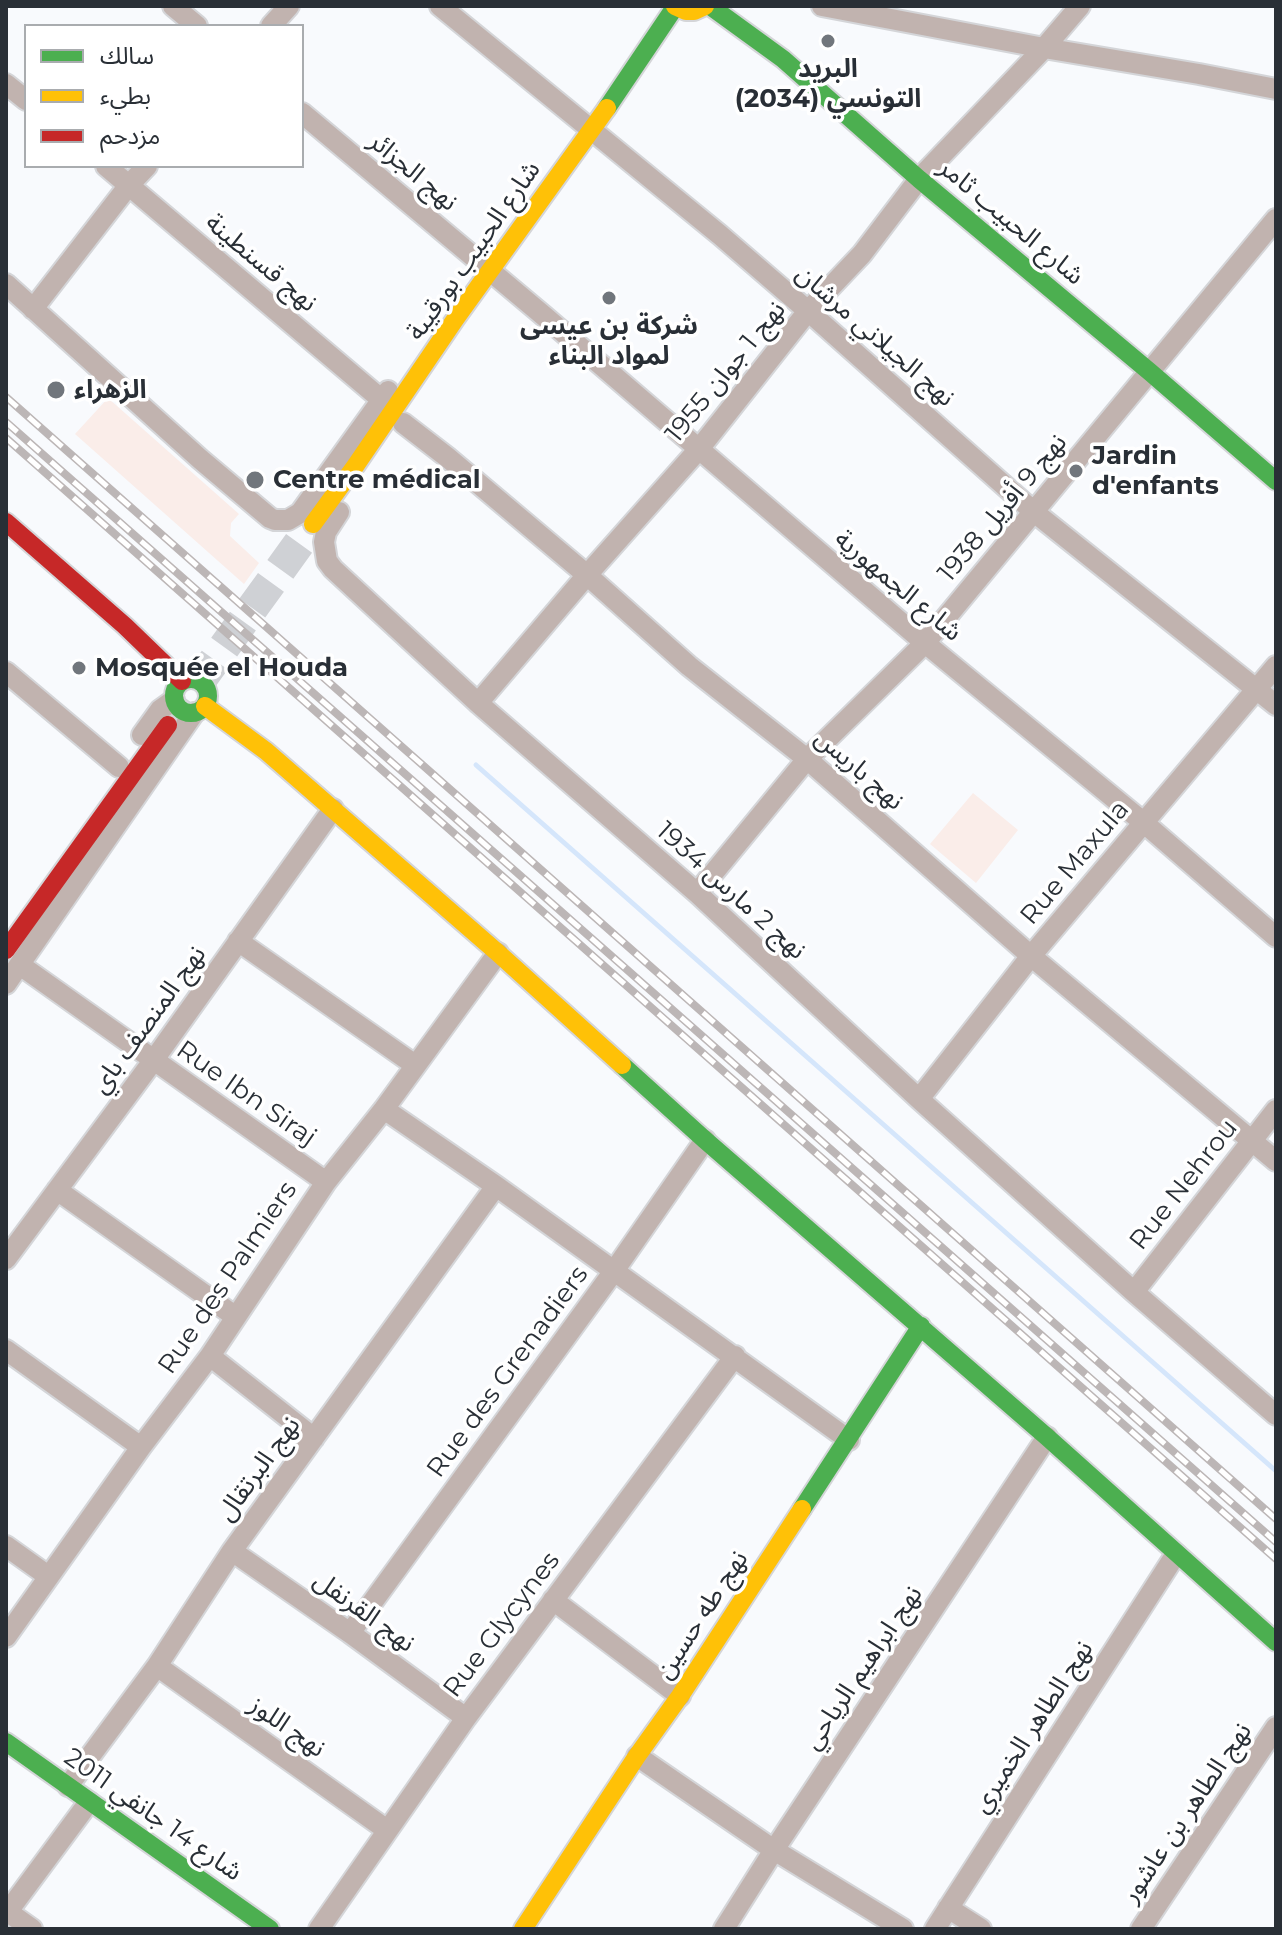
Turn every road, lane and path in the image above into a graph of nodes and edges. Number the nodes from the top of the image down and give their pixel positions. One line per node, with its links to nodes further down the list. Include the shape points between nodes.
1 (173, 6): 8 (street)
2 (289, 6): 9 (street)
3 (440, 6): 15 (street, نهج الجيلاني مرشان)
4 (675, 6): 5 (street, via 686,11); 15 (street, شارع الحبيب بورقيبة)
5 (707, 6): 18 (street, شارع الحبيب ثامر, via 783,59)
6 (822, 6): 10 (street)
7 (1080, 6): 10 (street, نهج 1 جوان 1955)
8 (195, 24)
9 (273, 24)
10 (1044, 48): 12 (street); 18 (street, نهج 1 جوان 1955)
11 (6, 84): 13 (street)
12 (1276, 89)
13 (24, 98)
14 (304, 115): 21 (street, نهج الجزائر)
15 (593, 130): 21 (street, شارع الحبيب بورقيبة); 24 (street, نهج الجيلاني مرشان)
16 (108, 168): 19 (street, نهج قسنطينة)
17 (145, 168): 19 (street)
18 (919, 179): 24 (street, نهج 1 جوان 1955, via 862,254); 27 (street, شارع الحبيب ثامر)
19 (129, 185): 23 (street); 28 (street, نهج قسنطينة)
20 (1276, 219): 27 (street, نهج 9 أفريل 1938)
21 (490, 270): 25 (street, شارع الحبيب بورقيبة); 30 (street, شارع الجمهورية)
22 (6, 284): 23 (street)
23 (33, 309): 31 (street, via 270,518 295,518)
24 (808, 311): 30 (street, نهج 1 جوان 1955); 33 (street, نهج الجيلاني مرشان)
25 (456, 318): 26 (street, شارع الحبيب بورقيبة); 28 (street, via 429,338)
26 (429, 358): 29 (street, نهج 2 مارس 1934, via 420,392); 31 (street, شارع الحبيب بورقيبة)
27 (1150, 372): 32 (street, شارع الحبيب ثامر); 33 (street, نهج 9 أفريل 1938)
28 (382, 400): 31 (street)
29 (403, 423): 36 (street, نهج باريس); 43 (street, نهج 2 مارس 1934, via 331,523 324,552 333,569)
30 (699, 449): 36 (street, نهج 1 جوان 1955); 37 (street, شارع الجمهورية)
31 (349, 460): 35 (street, شارع الحبيب بورقيبة)
32 (1276, 481)
33 (1034, 512): 37 (street, نهج 9 أفريل 1938); 41 (street, نهج الجيلاني مرشان)
34 (6, 522): 40 (street)
35 (313, 524)
36 (587, 575): 43 (street, نهج 1 جوان 1955); 47 (street, نهج باريس, via 689,666)
37 (925, 643): 47 (street, نهج 9 أفريل 1938); 50 (street, شارع الجمهورية)
38 (1276, 666): 41 (street, Rue Maxula)
39 (6, 672): 48 (street)
40 (182, 681): 42 (street, via 174,689); 45 (street, via 194,679 204,685 208,695)
41 (1256, 689): 44 (street, نهج الجيلاني مرشان); 50 (street, Rue Maxula)
42 (174, 700): 45 (street, via 185,713); 48 (street, via 160,710)
43 (478, 703): 51 (street, نهج 2 مارس 1934)
44 (1276, 705)
45 (199, 710): 49 (street, via 266,751); 57 (street)
46 (168, 725): 57 (street)
47 (807, 759): 51 (street, نهج 9 أفريل 1938); 56 (street, نهج باريس)
48 (119, 767): 52 (street)
49 (333, 809): 54 (street, نهج المنصف باي); 55 (street)
50 (1143, 822): 53 (street, شارع الجمهورية); 56 (street, Rue Maxula)
51 (697, 893): 61 (street, نهج 2 مارس 1934)
52 (6, 926)
53 (1276, 937)
54 (238, 941): 59 (street, نهج المنصف باي); 60 (street)
55 (498, 953): 60 (street, Rue des Palmiers); 64 (street)
56 (1031, 956): 61 (street, Rue Maxula); 65 (street, نهج باريس)
57 (13, 958): 58 (street); 59 (street, Rue Ibn Siraj)
58 (6, 984)
59 (153, 1061): 67 (street, Rue Ibn Siraj); 69 (street, نهج المنصف باي)
60 (415, 1065): 62 (street, Rue des Palmiers)
61 (919, 1099): 72 (street, نهج 2 مارس 1934)
62 (384, 1109): 67 (street, Rue des Palmiers); 68 (street)
63 (1276, 1110): 65 (street, Rue Nehrou)
64 (705, 1140): 71 (street, Rue des Grenadiers); 74 (street)
65 (1251, 1141): 66 (street, نهج باريس); 72 (street, Rue Nehrou)
66 (1276, 1161)
67 (326, 1182): 73 (street, Rue des Palmiers)
68 (496, 1186): 71 (street); 80 (street, نهج البرتقال)
69 (57, 1190): 70 (street, نهج المنصف باي); 73 (street)
70 (6, 1259)
71 (614, 1271): 77 (street); 88 (street, Rue des Grenadiers)
72 (1134, 1292): 78 (street, نهج 2 مارس 1934)
73 (236, 1317): 76 (street, Rue des Palmiers)
74 (921, 1326): 79 (street); 81 (street, نهج طه حسين)
75 (6, 1350): 82 (street)
76 (210, 1356): 80 (street); 82 (street, Rue des Palmiers)
77 (735, 1356): 81 (street); 87 (street, Rue Glycynes)
78 (1276, 1415)
79 (1047, 1437): 85 (street); 100 (street, نهج ابراهيم الرياحي)
80 (314, 1438): 84 (street, نهج البرتقال)
81 (849, 1440): 92 (street, نهج طه حسين)
82 (141, 1447): 86 (street, Rue des Palmiers)
83 (6, 1546): 86 (street)
84 (232, 1551): 88 (street, نهج القرنفل); 91 (street, نهج البرتقال)
85 (1176, 1554): 90 (street); 101 (street, نهج الطاهر الخميري)
86 (48, 1576): 89 (street, Rue des Palmiers)
87 (553, 1600): 92 (street); 93 (street, Rue Glycynes)
88 (350, 1633): 93 (street, نهج القرنفل)
89 (6, 1637)
90 (1276, 1642)
91 (157, 1666): 97 (street, نهج البرتقال); 99 (street, نهج اللوز)
92 (680, 1696): 96 (street, نهج طه حسين)
93 (466, 1718): 99 (street, Rue Glycynes)
94 (1276, 1727): 111 (street, نهج الطاهر بن عاشور)
95 (6, 1742): 97 (street, شارع 14 جانفي 2011)
96 (637, 1756): 100 (street); 106 (street, نهج طه حسين)
97 (68, 1786): 98 (street, شارع 14 جانفي 2011)
98 (89, 1802): 102 (street); 104 (street, شارع 14 جانفي 2011)
99 (387, 1830): 105 (street, Rue Glycynes)
100 (774, 1850): 107 (street, نهج ابراهيم الرياحي); 108 (street)
101 (948, 1908): 109 (street, نهج الطاهر الخميري); 110 (street)
102 (7, 1913): 103 (street)
103 (32, 1929)
104 (270, 1929)
105 (319, 1929)
106 (523, 1929)
107 (724, 1929)
108 (903, 1929)
109 (935, 1929)
110 (981, 1929)
111 (1141, 1929)

